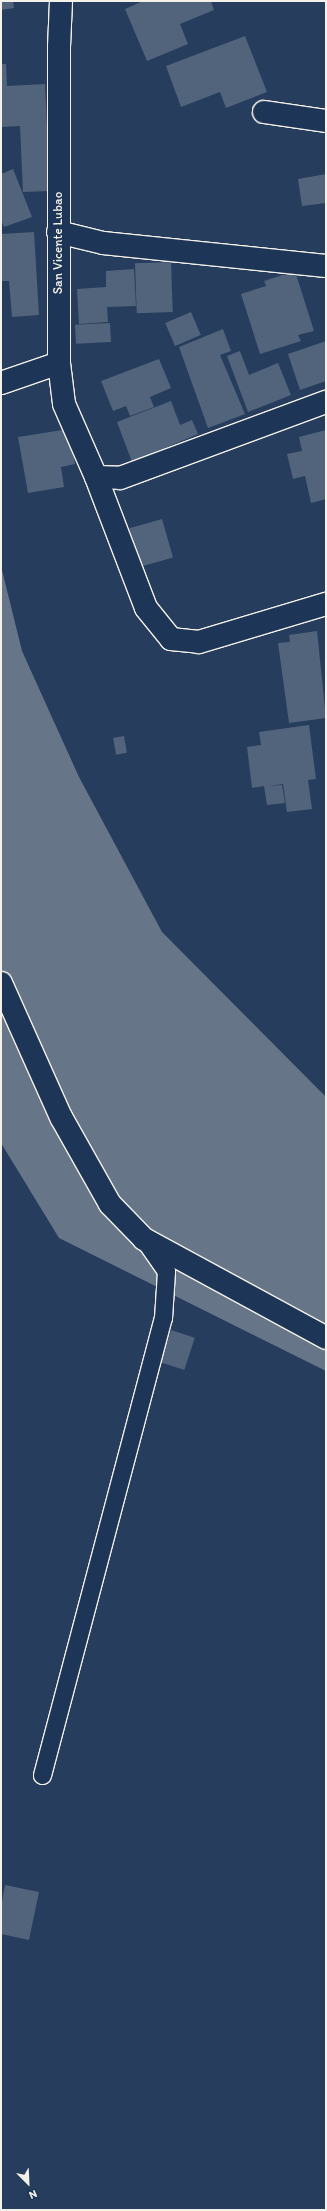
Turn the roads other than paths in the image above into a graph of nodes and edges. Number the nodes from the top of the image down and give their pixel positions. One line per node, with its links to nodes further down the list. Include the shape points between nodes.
1 (61, 1): 4 (street, San Vicente Lubao)
2 (264, 112): 3 (street)
3 (326, 121)
4 (58, 232): 5 (street, via 103,243); 6 (street, San Vicente Lubao)
5 (326, 266)
6 (59, 363): 7 (street); 9 (street, San Vicente Lubao, via 64,404)
7 (1, 383)
8 (326, 402): 9 (street, via 120,478)
9 (96, 477): 10 (street, San Vicente Lubao, via 146,608 171,639 199,642)
10 (326, 604)
11 (1, 983): 12 (street, via 61,1117 110,1204)
12 (144, 1240): 13 (street); 14 (lane, via 166,1271 163,1318)
13 (326, 1338)
14 (42, 1775)

